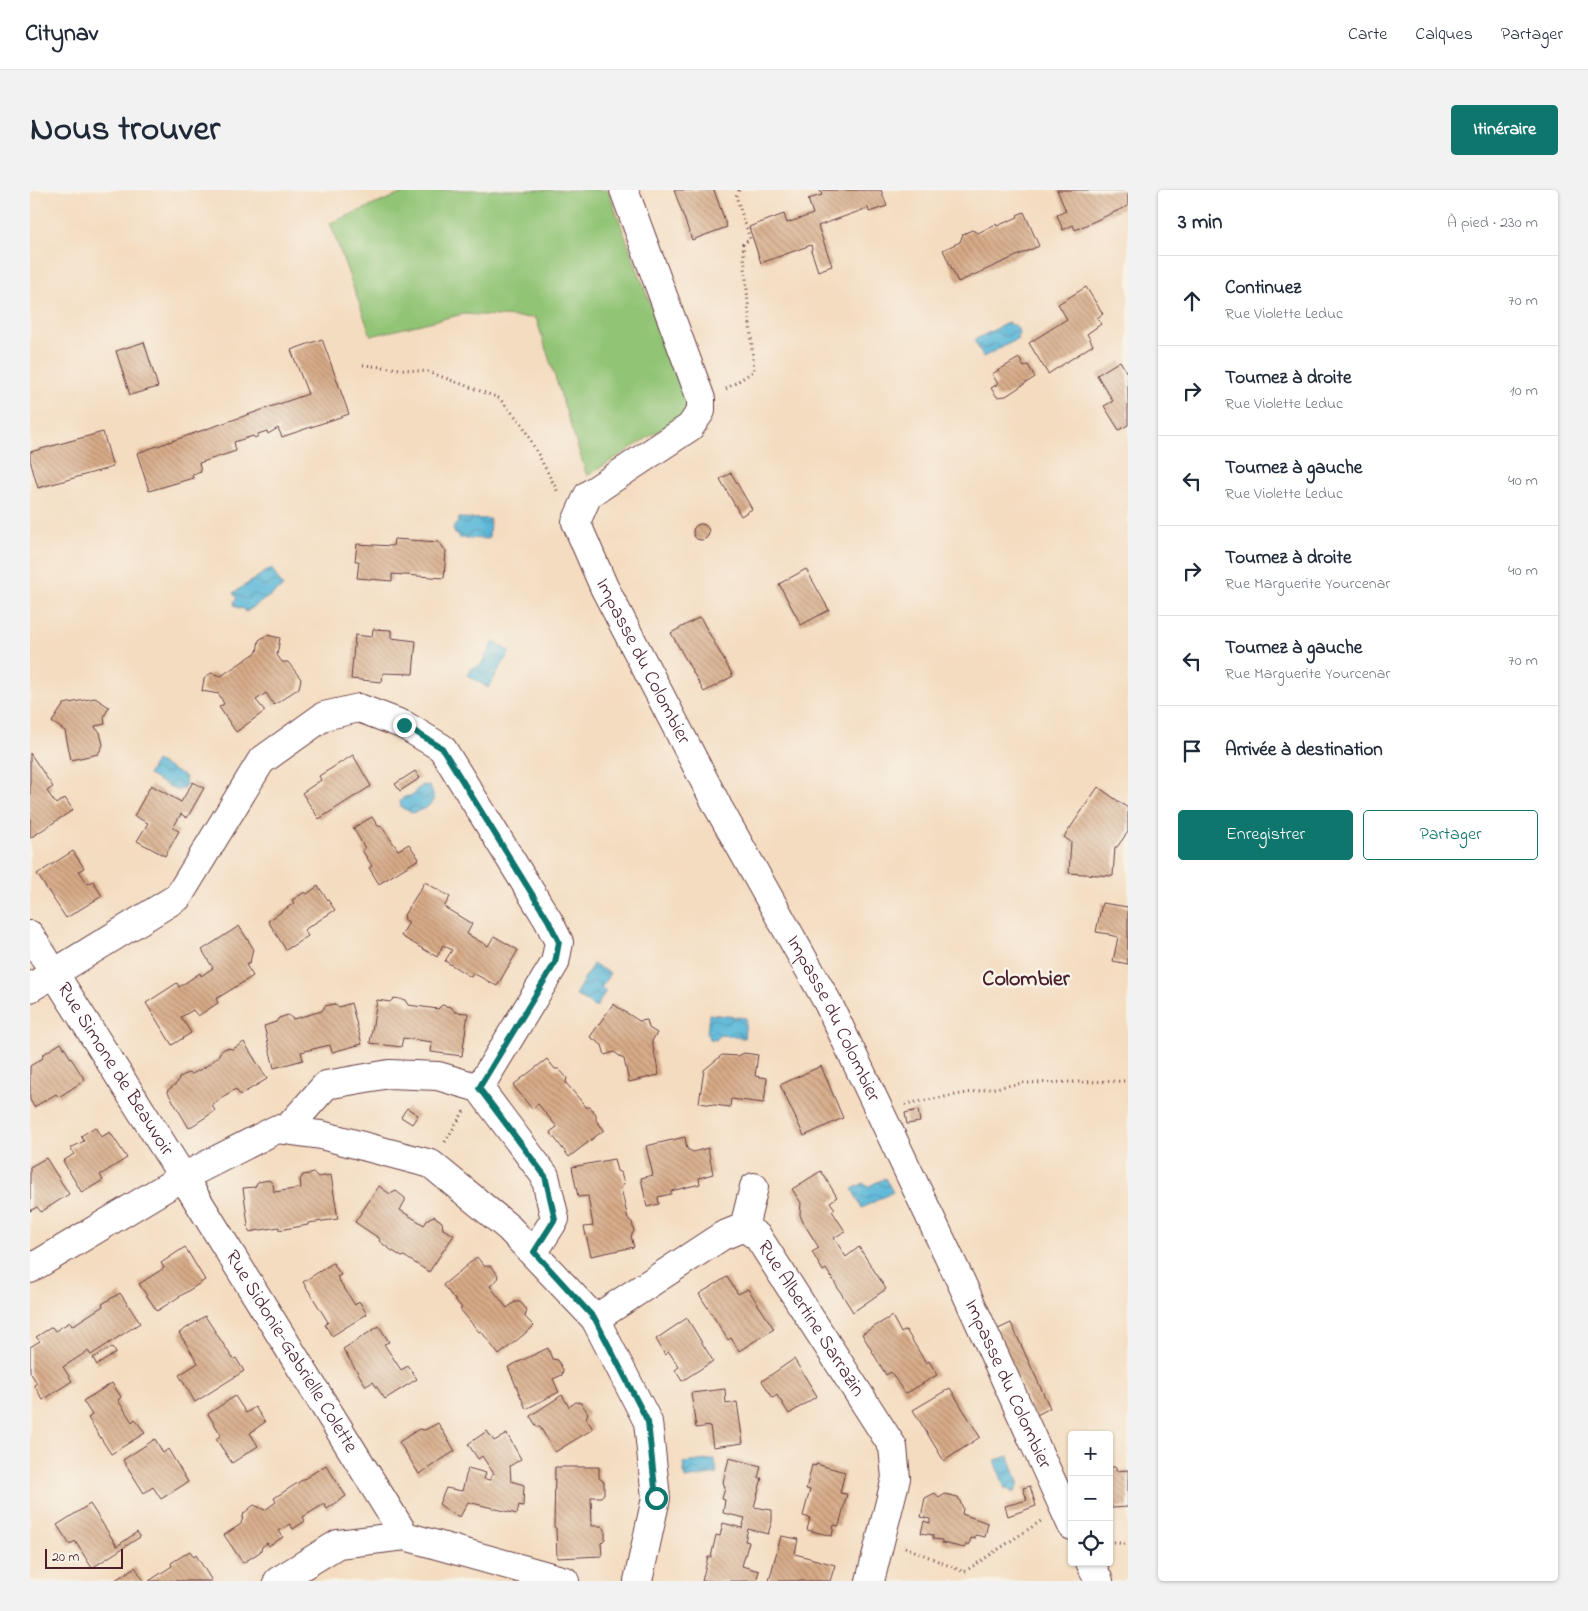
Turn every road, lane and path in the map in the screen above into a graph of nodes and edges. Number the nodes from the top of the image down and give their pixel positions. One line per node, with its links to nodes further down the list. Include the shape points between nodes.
1 (624, 190): 4 (street)
2 (739, 190): 4 (path, via 736,196 750,239 743,244 754,371)
3 (363, 365): 5 (path, via 429,372 499,398 522,424)
4 (701, 406): 5 (street, via 690,427 588,495)
5 (576, 522): 11 (street, Impasse du Colombier, via 604,587 718,807 828,1004)
6 (30, 935): 7 (street, Rue Simone de Beauvoir)
7 (54, 973): 8 (street); 10 (street, via 178,897 261,761 324,716 359,708 404,725 442,748 559,942 555,963); 14 (street, Rue Simone de Beauvoir)
8 (30, 988)
9 (1128, 1081): 11 (path, via 1023,1083)
10 (479, 1088): 12 (street, via 438,1076 389,1074 326,1085); 13 (path); 17 (street, via 545,1176 555,1219)
11 (880, 1108): 20 (street, Impasse du Colombier)
12 (286, 1130): 13 (street, via 321,1135); 14 (street, via 277,1129)
13 (431, 1164): 17 (street)
14 (183, 1178): 18 (street); 21 (street, Rue Sidonie-Gabrielle Colette)
15 (754, 1186): 16 (street)
16 (744, 1227): 19 (street, Rue Albertine Sarrazin, via 722,1236); 22 (street, Rue Albertine Sarrazin, via 758,1237 893,1447 896,1478)
17 (534, 1252): 19 (street)
18 (30, 1269)
19 (595, 1319): 28 (street, via 648,1422 656,1498)
20 (1067, 1517): 22 (path, via 964,1572)
21 (405, 1536): 26 (street, via 338,1544); 27 (street)
22 (881, 1537): 29 (street, Rue Albertine Sarrazin)
23 (1113, 1542): 24 (path)
24 (1128, 1545)
25 (1092, 1566): 30 (street)
26 (278, 1581)
27 (565, 1581)
28 (638, 1581)
29 (870, 1581)
30 (1099, 1581)

